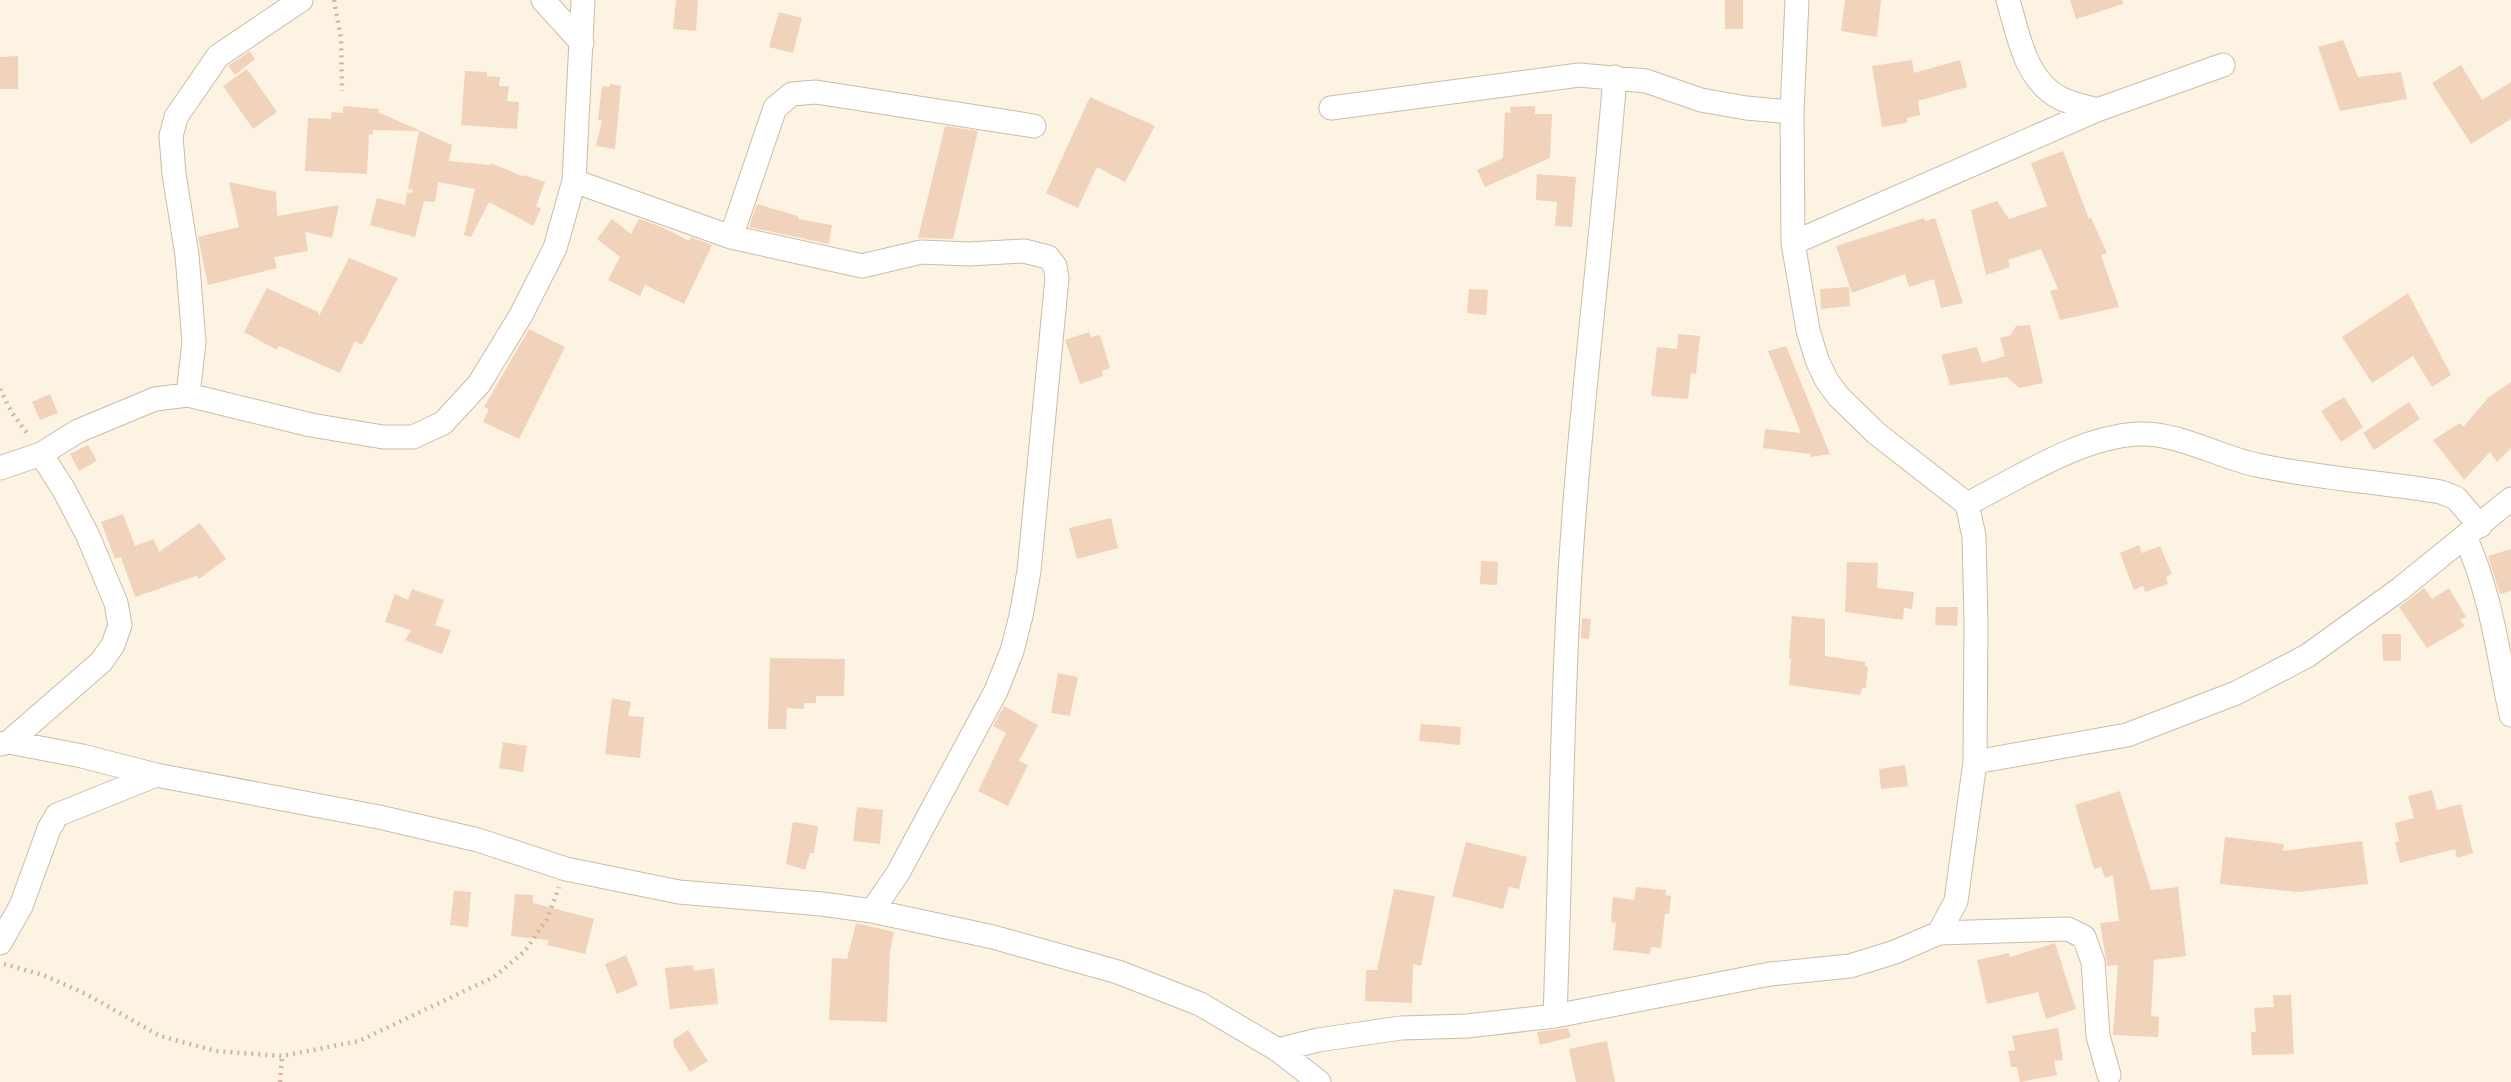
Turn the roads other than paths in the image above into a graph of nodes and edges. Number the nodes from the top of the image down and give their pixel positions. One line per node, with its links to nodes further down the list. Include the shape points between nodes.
1 (300, 0): 16 (street, via 218,56 176,117 174,174 194,342)
2 (543, 0): 6 (street)
3 (583, 0): 6 (street)
4 (1797, 0): 11 (street)
5 (2008, 0): 10 (street, via 2026,59 2044,85 2060,98)
6 (582, 43): 13 (street)
7 (2223, 65): 10 (street)
8 (1615, 77): 9 (street, via 1567,76); 11 (street, via 1646,81 1702,100); 29 (street, via 1567,629)
9 (1331, 108)
10 (2097, 110): 15 (street)
11 (1792, 111): 15 (street)
12 (1034, 126): 14 (street, via 816,92 792,94 775,108)
13 (574, 181): 14 (street); 16 (street, via 555,248 520,315 479,384 443,423 412,437 383,438)
14 (731, 237): 26 (street, via 862,267 921,251 1024,251 1048,257 1055,266 1030,571 1015,639 996,691 898,873)
15 (1793, 243): 20 (street, via 1808,330 1827,381 1876,432)
16 (188, 395): 17 (street, via 155,399 78,431)
17 (41, 454): 18 (street); 23 (street, via 98,558 120,625 101,662)
18 (0, 468)
19 (2511, 499): 21 (street)
20 (1967, 504): 21 (street, via 2078,447 2140,434 2256,465 2441,492 2456,498); 24 (street, via 1974,536)
21 (2472, 532): 22 (street); 24 (street, via 2307,656 2236,693 2127,735)
22 (2511, 715)
23 (4, 743): 25 (street)
24 (1975, 762): 27 (street, via 1956,901)
25 (156, 775): 26 (street, via 379,817 566,869 679,892); 28 (street, via 57,815 21,906)
26 (872, 911): 30 (street, via 993,937 1118,972 1200,1004)
27 (1939, 933): 29 (street, via 1850,966 1770,974); 31 (street, via 2067,929 2084,937 2093,962 2098,1036)
28 (0, 943)
29 (1555, 1016): 30 (street, via 1401,1028)
30 (1278, 1049): 32 (street)
31 (2109, 1075)
32 (1319, 1082)

